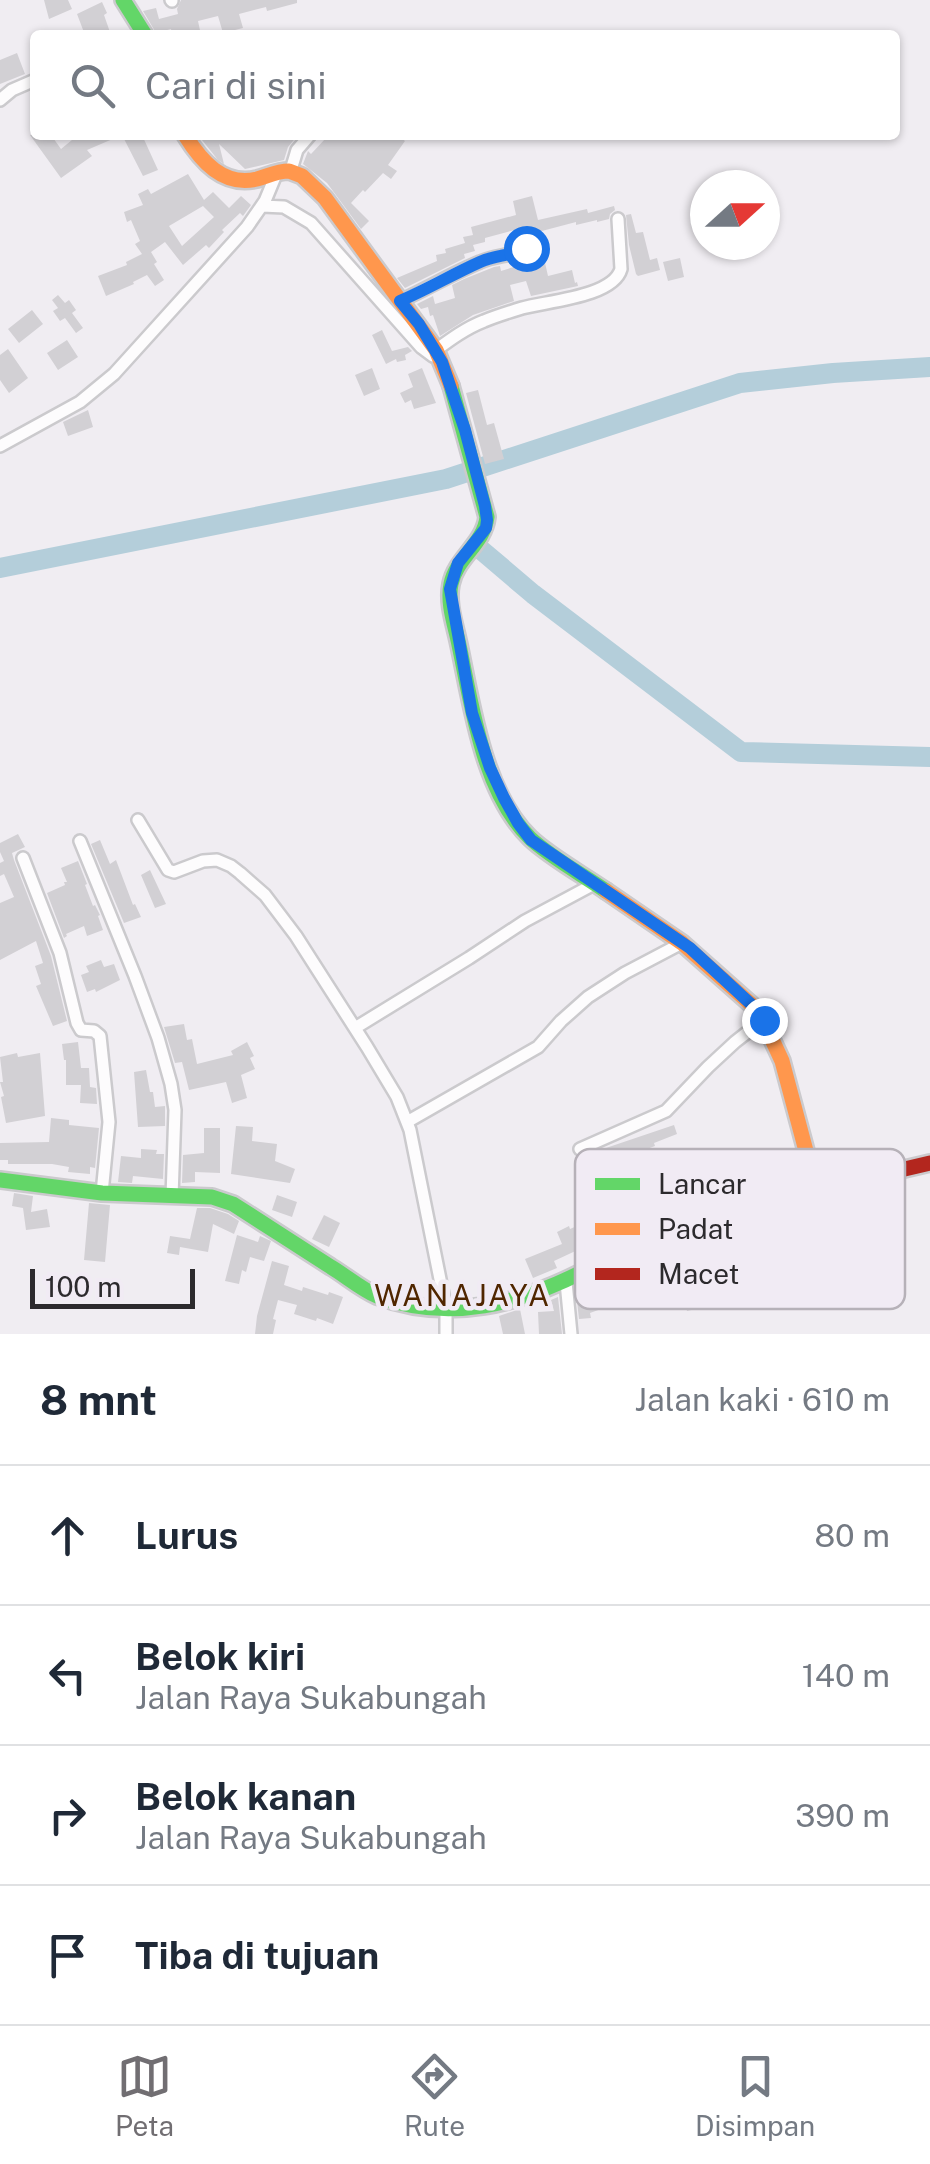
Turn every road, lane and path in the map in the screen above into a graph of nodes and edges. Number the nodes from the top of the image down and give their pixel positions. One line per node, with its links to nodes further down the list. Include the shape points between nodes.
1 (122, 0): 2 (street)
2 (142, 30)
3 (30, 82): 4 (street)
4 (0, 100)
5 (189, 140): 7 (street, via 207,166 224,176 244,181)
6 (306, 140): 7 (street)
7 (284, 171): 8 (street); 11 (street, via 309,182)
8 (262, 206): 12 (street, via 284,207 311,223 422,347 433,356); 13 (street, via 114,374 80,402)
9 (618, 220): 12 (street, via 622,268 612,282 479,322)
10 (526, 248): 11 (street, via 478,262)
11 (400, 301): 12 (street)
12 (437, 352): 17 (street, via 487,520 458,563 450,589 478,734 524,833)
13 (0, 446)
14 (138, 820): 20 (street, via 168,870 217,860 265,894)
15 (80, 841): 28 (street, via 171,1084)
16 (23, 858): 27 (street, via 60,953 77,1023 100,1036 108,1122)
17 (596, 883): 18 (street); 20 (street)
18 (682, 943): 19 (street); 21 (street, via 588,997 538,1047)
19 (764, 1020): 22 (street, via 666,1111); 23 (street)
20 (355, 1028): 21 (street)
21 (407, 1122): 31 (street)
22 (580, 1149)
23 (805, 1149)
24 (930, 1163): 25 (street)
25 (905, 1169)
26 (0, 1180): 27 (street)
27 (102, 1193): 28 (street)
28 (172, 1197): 31 (street, via 233,1204 375,1294)
29 (575, 1277): 30 (street)
30 (566, 1282): 31 (street, via 525,1298); 33 (street)
31 (446, 1309): 32 (street)
32 (446, 1334)
33 (570, 1334)

